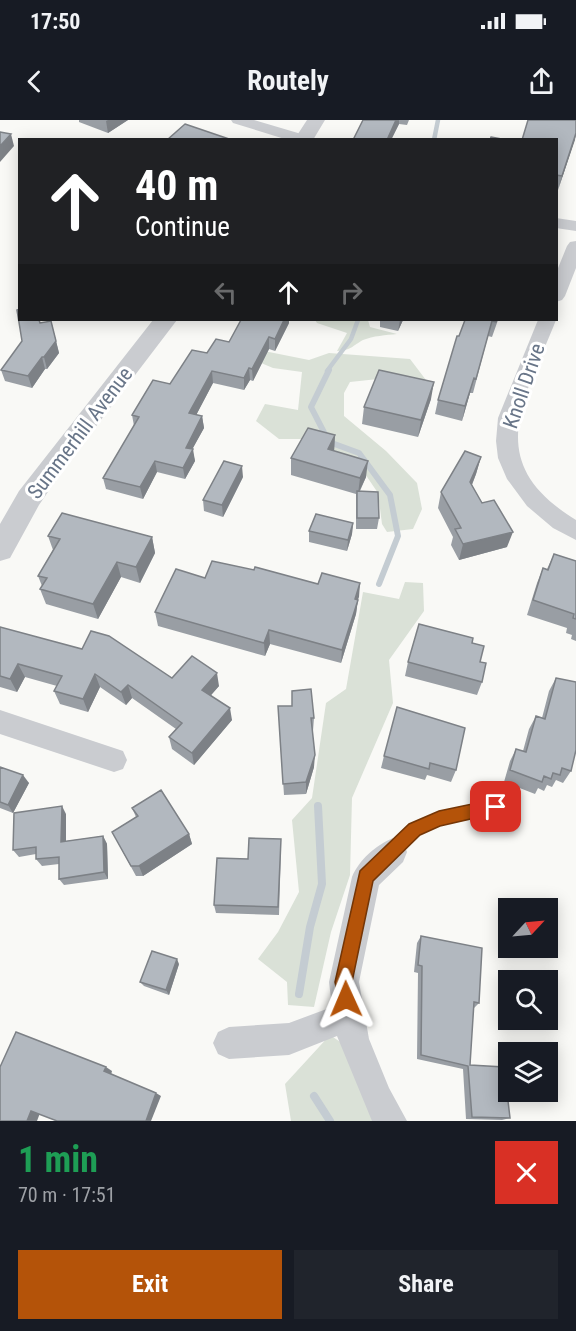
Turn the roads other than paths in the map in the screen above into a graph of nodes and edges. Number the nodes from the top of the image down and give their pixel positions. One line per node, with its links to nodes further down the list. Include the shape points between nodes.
1 (238, 120): 3 (street)
2 (316, 120): 4 (street)
3 (296, 138)
4 (304, 138)
5 (558, 222): 6 (street)
6 (576, 226)
7 (576, 246): 8 (street)
8 (558, 291)
9 (164, 321): 12 (street, Summerhill Avenue, via 56,460)
10 (547, 321): 11 (street, Knoll Drive, via 507,421 506,445 525,492 552,517)
11 (576, 531)
12 (0, 550)
13 (0, 722): 14 (street)
14 (114, 760)
15 (514, 804): 16 (lane, via 439,819 414,830)
16 (393, 852): 17 (street, via 366,877 344,982)
17 (349, 1016): 18 (street, via 289,1039); 19 (street, via 353,1039)
18 (229, 1043)
19 (390, 1121)

